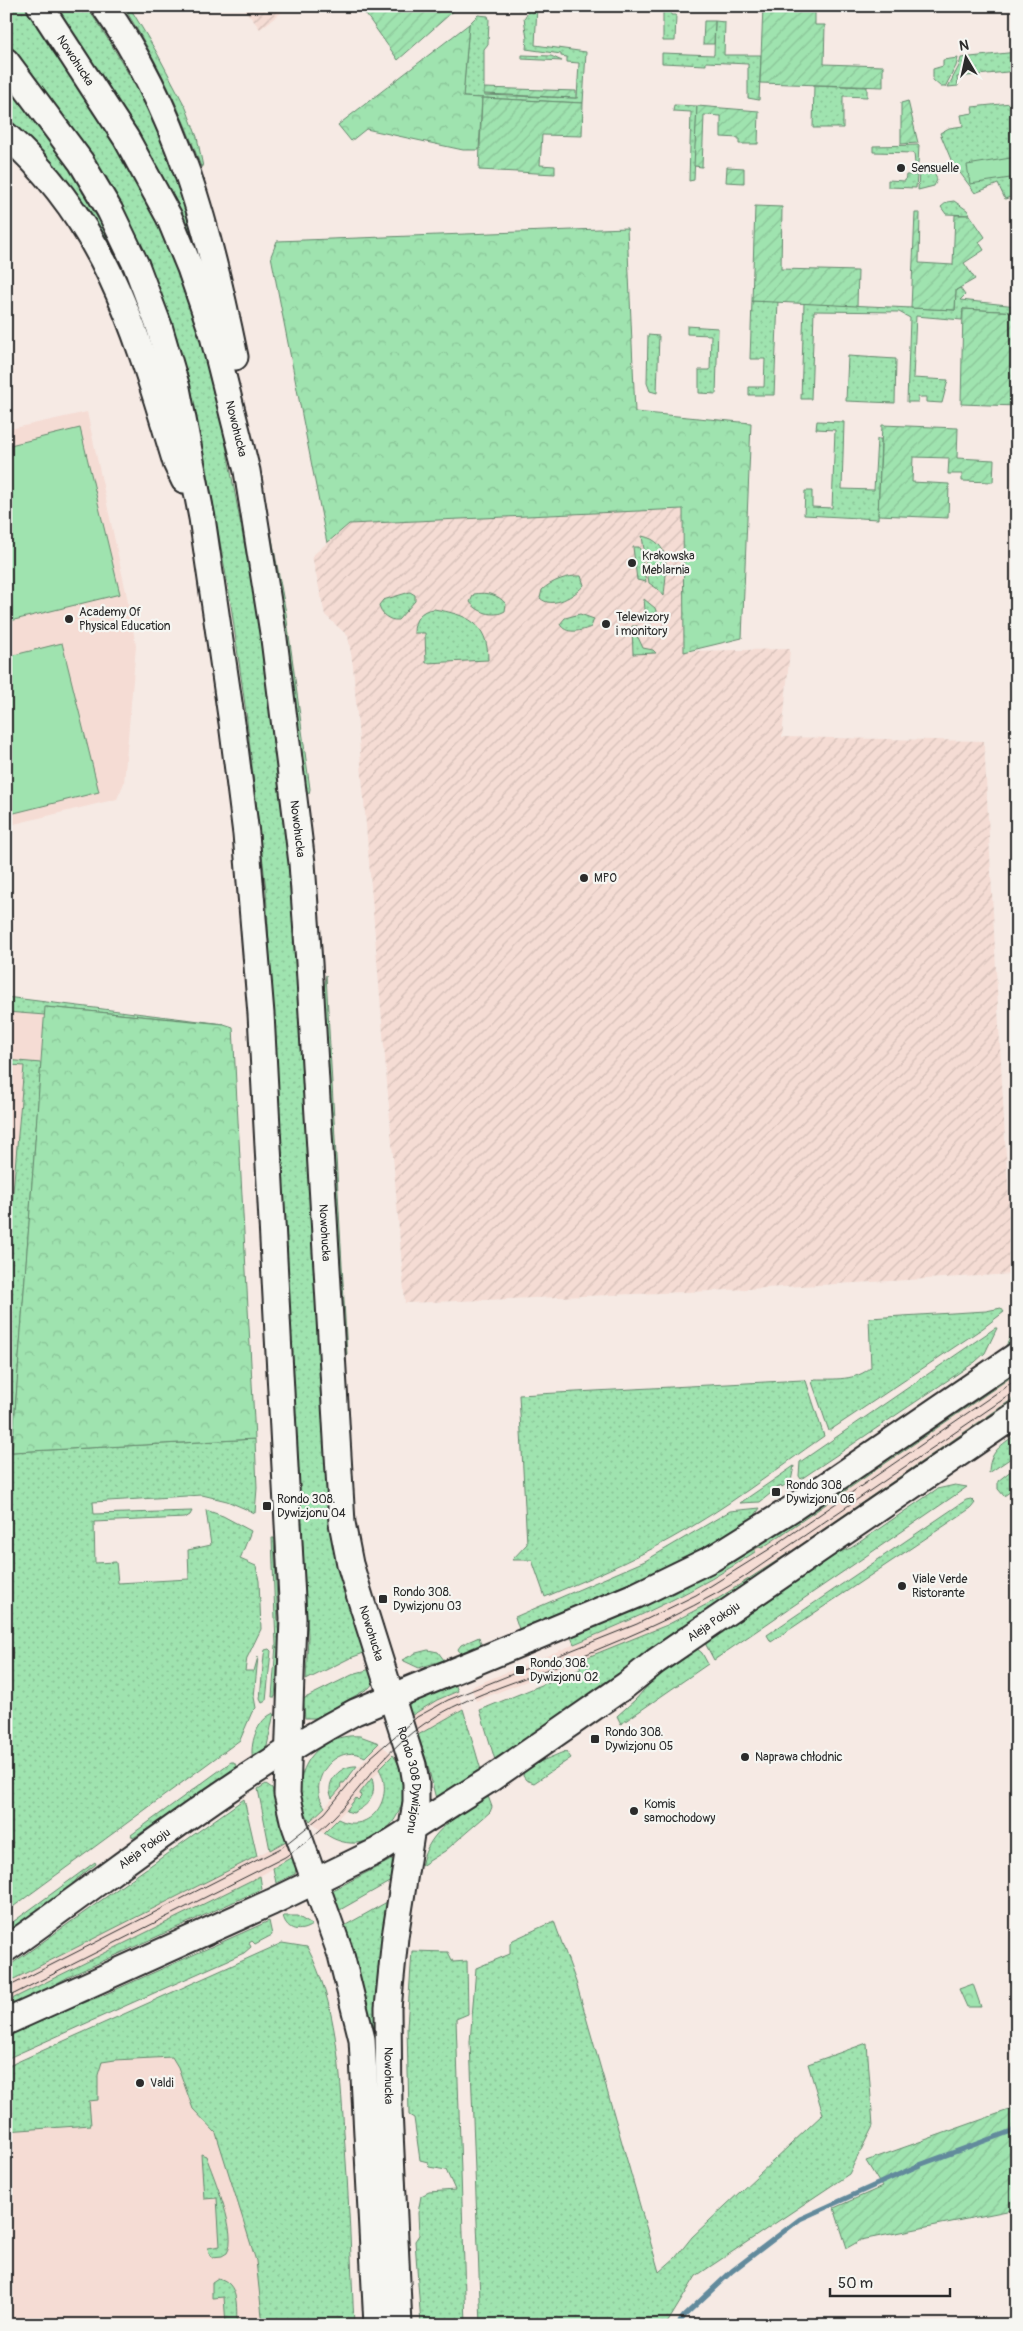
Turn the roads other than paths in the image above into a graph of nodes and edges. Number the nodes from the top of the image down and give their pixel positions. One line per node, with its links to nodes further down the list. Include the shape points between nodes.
1 (40, 6): 5 (main road, Nowohucka, via 126,138 169,217 212,332)
2 (109, 11): 5 (main road, via 167,119 197,201 230,332 245,411)
3 (6, 61): 6 (main road, via 81,162 136,264 177,388)
4 (6, 135): 6 (main road, via 26,152 61,194 93,240 111,274 138,340 176,463)
5 (247, 471): 9 (main road, Nowohucka, via 275,649 302,862 342,1523 350,1564)
6 (202, 518): 10 (main road, via 246,834 261,1014 293,1618)
7 (1017, 1355): 9 (main road, via 787,1513 713,1558 637,1595)
8 (1017, 1414): 11 (main road, Aleja Pokoju, via 656,1661 584,1716)
9 (391, 1696): 10 (main road, via 327,1727); 11 (main road, Rondo 308 Dywizjonu, via 415,1773)
10 (287, 1752): 12 (main road, via 288,1804); 13 (main road, Aleja Pokoju, via 247,1776)
11 (413, 1830): 12 (main road, Rondo 308 Dywizjonu); 16 (main road, Nowohucka, via 395,1937 388,2008 389,2110)
12 (315, 1881): 14 (main road); 15 (main road, Nowohucka, via 341,1955 362,2039)
13 (6, 1949)
14 (6, 2022)
15 (377, 2325)
16 (399, 2325)

